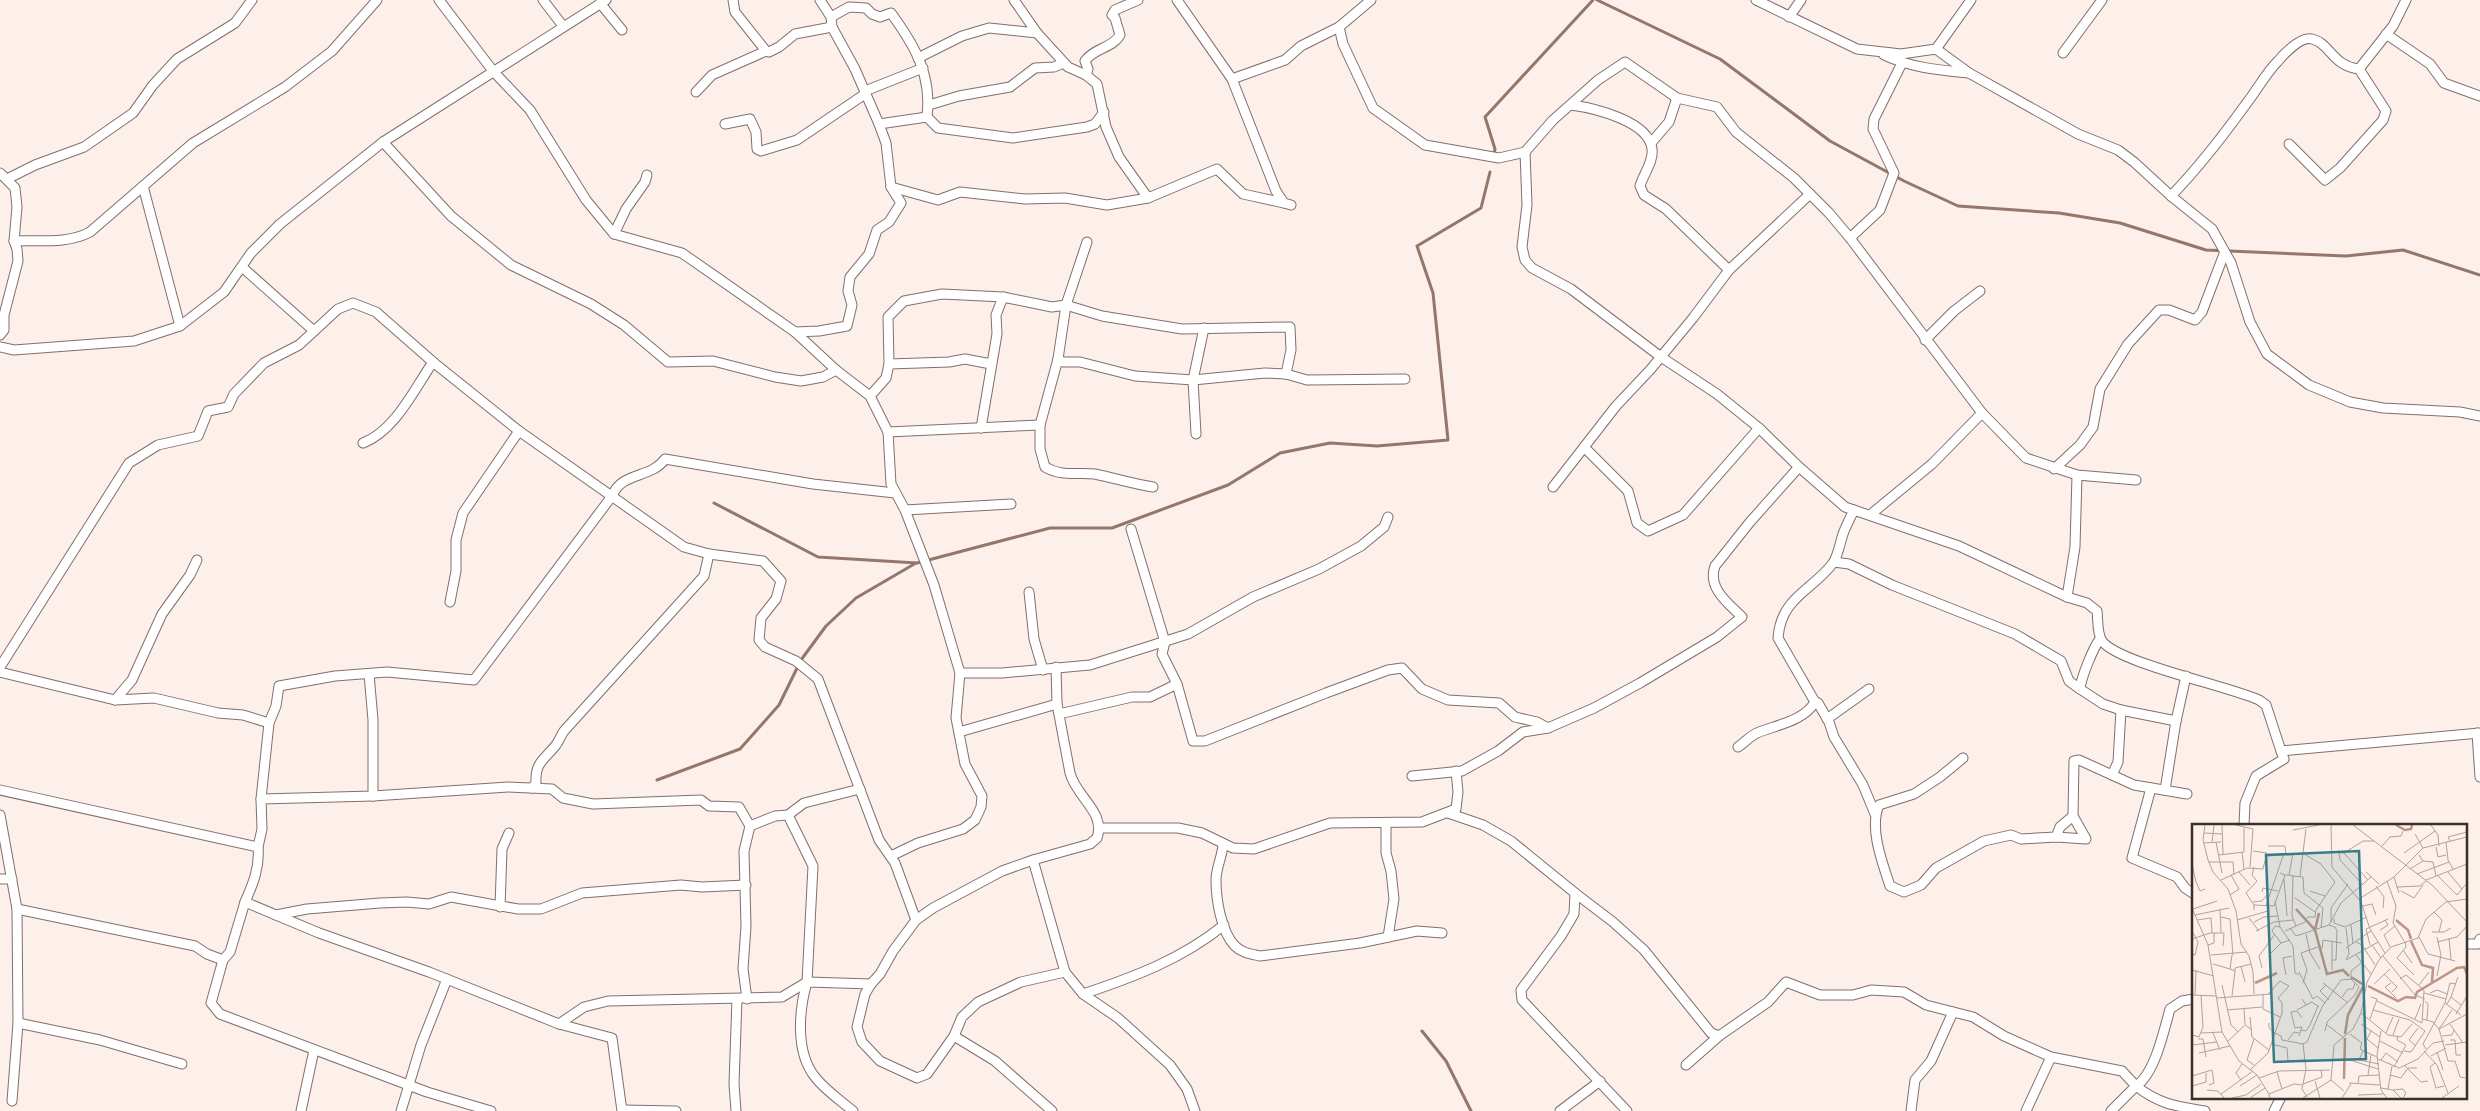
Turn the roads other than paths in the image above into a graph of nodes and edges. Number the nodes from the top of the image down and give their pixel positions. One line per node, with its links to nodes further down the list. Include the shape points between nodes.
1 (252, 0): 53 (street, via 235,23 177,59 133,113 84,147)
2 (377, 0): 54 (street, via 332,51 285,87 193,142)
3 (439, 0): 34 (street)
4 (543, 0): 19 (street)
5 (733, 0): 26 (street, via 735,12)
6 (820, 0): 17 (street)
7 (1014, 0): 23 (street)
8 (1138, 0): 36 (street, via 1112,15 1120,35 1117,41 1090,54 1085,61)
9 (1177, 0): 37 (street)
10 (1370, 0): 21 (street)
11 (1756, 0): 18 (street)
12 (1801, 0): 18 (street)
13 (1971, 0): 25 (street)
14 (2102, 0): 28 (street)
15 (2406, 0): 24 (street, via 2394,26)
16 (603, 1): 19 (street); 22 (street)
17 (831, 17): 20 (street); 29 (street, via 849,7 866,8 880,17 891,12)
18 (1790, 17): 27 (street, via 1857,49)
19 (563, 26): 34 (street)
20 (832, 27): 26 (street, via 795,34 779,47); 39 (street)
21 (1339, 27): 37 (street, via 1300,46 1285,60); 51 (street, via 1343,44 1373,108 1425,145 1499,158)
22 (622, 30)
23 (1036, 33): 29 (street, via 989,28 962,36); 30 (street)
24 (2386, 34): 33 (street); 40 (street, via 2430,64 2444,83)
25 (1936, 49): 27 (street, via 1901,54); 35 (street)
26 (766, 51): 38 (street, via 712,75)
27 (1878, 52): 31 (street)
28 (2063, 53)
29 (918, 58): 32 (street)
30 (1064, 63): 36 (street); 42 (street, via 1035,68 1010,87)
31 (1902, 63): 35 (street); 60 (street, via 1874,119 1873,129 1894,173 1880,210)
32 (923, 68): 39 (street); 42 (street)
33 (2359, 69): 50 (street, via 2386,111 2383,120 2340,168 2325,180); 57 (street, via 2337,61 2312,39 2297,44 2277,61 2229,128)
34 (493, 71): 48 (street); 59 (street, via 530,110 586,200)
35 (1969, 73): 57 (street, via 2078,134 2118,150)
36 (1086, 75): 44 (street, via 1097,84)
37 (1232, 80): 58 (street, via 1276,190 1287,204 1243,194 1217,169)
38 (696, 92)
39 (865, 92): 46 (street, via 797,140 761,151 756,149 756,132 750,119); 47 (street)
40 (2480, 96)
41 (1677, 98): 43 (street, via 1625,62 1598,80); 49 (street, via 1669,122); 56 (street, via 1717,107 1736,132)
42 (928, 105): 45 (street)
43 (1571, 105): 49 (street, via 1620,117 1648,137); 51 (street)
44 (1104, 112): 45 (street, via 1095,124 1087,127 1013,138 938,128); 58 (street, via 1106,127 1119,157)
45 (927, 117): 47 (street)
46 (725, 124)
47 (880, 124): 55 (street, via 886,143)
48 (383, 142): 64 (street, via 280,224 251,253); 81 (street, via 451,216 511,265 590,304 624,325 668,362 713,362 802,381 823,377)
49 (1651, 143): 65 (street, via 1652,156 1640,186 1644,195 1666,209)
50 (2289, 144)
51 (1525, 152): 76 (street, via 1527,204 1522,247 1525,260 1532,268 1571,289)
52 (646, 175): 59 (street)
53 (3, 176): 61 (street, via 15,188)
54 (143, 186): 61 (street, via 80,238); 69 (street)
55 (891, 188): 58 (street, via 938,200 960,192 1026,199 1065,198 1107,205); 72 (street, via 901,203 889,222 877,230 869,254 850,278 848,291 852,305 847,326 819,332)
56 (1810, 194): 60 (street); 65 (street)
57 (2171, 196): 63 (street, via 2212,229)
58 (1148, 198)
59 (614, 234): 72 (street, via 682,253)
60 (1850, 238): 74 (street)
61 (14, 241): 73 (street, via 18,261 4,315 4,330)
62 (1088, 242): 68 (street)
63 (2224, 254): 87 (street, via 2231,263 2250,322 2268,354 2309,385 2350,402 2383,408); 97 (street, via 2202,312 2195,320 2169,310 2159,310 2128,344 2100,390 2093,427 2080,445)
64 (242, 267): 69 (street, via 224,292); 71 (street)
65 (1729, 270): 76 (street)
66 (1980, 291): 74 (street)
67 (1003, 297): 68 (street, via 1052,307); 79 (street, via 942,294 904,301 888,317); 80 (street, via 996,315)
68 (1066, 305): 70 (street, via 1137,322 1182,329); 77 (street)
69 (180, 326): 75 (street, via 134,341 22,349)
70 (1204, 328): 82 (street, via 1290,327 1291,350); 84 (street)
71 (314, 331): 78 (street, via 338,309 353,303 376,312); 118 (street, via 299,345 264,363 234,394 228,407 208,411 198,436 158,445 129,463)
72 (795, 332): 81 (street)
73 (0, 335)
74 (1925, 340): 86 (street)
75 (0, 347)
76 (1661, 357): 90 (street, via 1717,394); 95 (street)
77 (1058, 359): 84 (street, via 1135,376); 88 (street)
78 (433, 362): 91 (street); 94 (street, via 393,420 372,440)
79 (889, 364): 80 (street, via 965,359); 85 (street, via 886,378)
80 (991, 364): 89 (street)
81 (836, 370): 85 (street)
82 (1286, 374): 83 (street, via 1307,380); 84 (street)
83 (1405, 379)
84 (1193, 380): 93 (street)
85 (870, 396): 92 (street)
86 (1982, 413): 97 (street, via 2026,458); 107 (street, via 1932,464)
87 (2480, 416)
88 (1040, 425): 89 (street); 100 (street, via 1040,449 1045,467 1053,472 1093,474)
89 (981, 428): 92 (street)
90 (1759, 428): 95 (street, via 1683,515 1648,531 1637,523 1628,491); 96 (street)
91 (519, 431): 103 (street); 115 (street, via 463,514 456,540 456,571)
92 (888, 432): 102 (street, via 891,484)
93 (1196, 434)
94 (364, 443)
95 (1584, 447): 101 (street)
96 (1799, 467): 106 (street, via 1845,507); 136 (street, via 1715,566 1712,574 1715,584 1723,599 1742,617 1717,637 1640,684)
97 (2054, 469): 98 (street)
98 (2077, 475): 99 (street); 114 (street, via 2075,547)
99 (2136, 480)
100 (1153, 487)
101 (1553, 488)
102 (895, 493): 103 (street, via 813,484 665,459 647,473 628,477 616,486); 105 (street)
103 (612, 496): 110 (street, via 684,547); 123 (street, via 474,680 387,672)
104 (1011, 504): 105 (street)
105 (905, 510): 122 (street, via 939,600)
106 (1854, 510): 107 (street); 112 (street)
107 (1870, 515): 114 (street, via 1959,546)
108 (1388, 517): 117 (street, via 1384,527 1361,546 1319,569 1253,597 1188,634)
109 (1131, 529): 117 (street)
110 (710, 554): 146 (street, via 704,576 544,756); 148 (street, via 764,561 781,580 776,599 761,618 759,640 765,647 796,661 818,679)
111 (197, 560): 128 (street, via 162,614 132,680)
112 (1834, 562): 127 (street, via 1849,564 1901,589 2014,634 2061,661 2069,681); 129 (street, via 1798,595 1784,612 1779,626 1778,638)
113 (1029, 592): 120 (street, via 1034,639)
114 (2067, 597): 116 (street, via 2087,603 2097,611)
115 (450, 602)
116 (2100, 639): 124 (street, via 2108,647 2132,659); 127 (street, via 2093,648)
117 (1165, 642): 119 (street, via 1090,665); 125 (street, via 1162,654)
118 (0, 667)
119 (1056, 667): 120 (street); 130 (street)
120 (1043, 670): 122 (street)
121 (0, 672): 128 (street)
122 (960, 673): 137 (street, via 956,718)
123 (369, 674): 135 (street, via 335,676 279,686); 152 (street)
124 (2186, 676): 134 (street); 140 (street, via 2266,705)
125 (1177, 684): 132 (street, via 1150,696 1132,697); 136 (street, via 1193,741 1205,741 1388,670 1402,668 1422,689 1448,700 1499,703 1515,718 1537,722)
126 (1869, 688): 133 (street)
127 (2080, 689): 131 (street, via 2103,704)
128 (115, 700): 135 (street, via 154,698)
129 (1815, 702): 133 (street); 139 (street, via 1810,710 1781,726 1756,734)
130 (1057, 704): 132 (street); 137 (street)
131 (2121, 710): 134 (street); 143 (street, via 2118,762)
132 (1059, 714): 162 (street, via 1072,781 1094,812)
133 (1827, 719): 155 (street)
134 (2176, 721): 150 (street)
135 (269, 723): 153 (street)
136 (1548, 728): 142 (street, via 1523,732 1462,772)
137 (959, 732): 167 (street, via 965,764 982,796 982,807 975,820 963,829 918,843)
138 (2478, 733): 140 (street); 145 (street)
139 (1738, 748)
140 (2281, 751): 160 (street, via 2284,760 2256,776 2245,803)
141 (1963, 758): 155 (street, via 1914,794 1879,805)
142 (1456, 771): 144 (street); 154 (street, via 1456,808)
143 (2112, 775): 147 (street, via 2134,785); 158 (street, via 2079,760 2074,761)
144 (1412, 776)
145 (2480, 777)
146 (532, 788): 152 (street); 161 (street, via 552,789 563,798 593,804 701,800 709,806 739,807)
147 (2151, 788): 150 (street); 173 (street, via 2132,858 2177,877)
148 (860, 789): 157 (street, via 804,803); 167 (street, via 879,840)
149 (0, 790): 166 (street)
150 (2165, 790): 151 (street)
151 (2187, 794)
152 (373, 796): 153 (street)
153 (261, 799): 166 (street, via 262,829)
154 (1448, 813): 159 (street, via 1422,822); 172 (street, via 1483,824 1511,841)
155 (1875, 814): 164 (street, via 1880,854 1890,886 1904,892 1921,885 1936,868 1984,841 2011,835 2021,839)
156 (0, 815): 170 (street)
157 (788, 815): 161 (street, via 775,816); 187 (street, via 813,866)
158 (2073, 816): 164 (street, via 2060,827); 164 (street, via 2086,840)
159 (1386, 823): 165 (street, via 1330,823 1254,849); 181 (street, via 1386,853 1394,900)
160 (2244, 824)
161 (750, 826): 171 (street, via 744,851)
162 (1100, 828): 165 (street, via 1178,828 1202,834); 168 (street, via 1098,838 1090,844)
163 (509, 833): 175 (street, via 502,849)
164 (2056, 837)
165 (1223, 845): 179 (street, via 1216,878 1217,904)
166 (258, 846): 174 (street, via 254,880)
167 (891, 856): 178 (street)
168 (1033, 860): 178 (street, via 983,881); 185 (street)
169 (0, 879): 170 (street)
170 (12, 879): 176 (street)
171 (746, 885): 175 (street, via 647,887 582,893 541,909); 191 (street, via 743,969)
172 (1575, 893): 197 (street, via 1644,950 1711,1033); 202 (street, via 1574,914 1521,990 1522,1000)
173 (2192, 893)
174 (245, 902): 177 (street); 184 (street, via 230,952)
175 (500, 907): 177 (street, via 451,897 429,904 380,903)
176 (18, 909): 184 (street, via 195,946); 194 (street)
177 (276, 915): 186 (street)
178 (916, 920): 188 (street)
179 (1224, 925): 181 (street, via 1235,946 1260,956 1360,943); 189 (street, via 1201,944 1158,967)
180 (1442, 933): 181 (street, via 1417,931)
181 (1388, 936)
182 (2480, 939): 183 (street, via 2478,944)
183 (2468, 944)
184 (223, 960): 198 (street, via 211,1003 220,1014)
185 (1066, 972): 189 (street); 196 (street, via 1021,982 978,1002 962,1017)
186 (447, 979): 195 (street); 203 (street)
187 (807, 982): 188 (street); 191 (street, via 782,997); 214 (street, via 802,1000 804,1052 814,1076)
188 (871, 984): 196 (street, via 865,994 857,1027 862,1042 880,1061 917,1078 927,1074)
189 (1083, 994): 216 (street, via 1118,1018 1170,1065 1187,1089)
190 (736, 999): 191 (street); 195 (street, via 608,1001 584,1007); 213 (street)
191 (747, 999)
192 (2192, 999): 204 (street, via 2170,1009 2158,1051 2143,1082)
193 (1953, 1012): 197 (street, via 1926,1005 1904,992 1871,990 1853,995 1820,994 1786,982 1768,1002); 199 (street, via 1973,1017 2004,1036); 219 (street, via 1931,1061 1915,1080)
194 (18, 1023): 200 (street, via 100,1040); 206 (street)
195 (559, 1024): 208 (street, via 612,1038)
196 (954, 1036): 215 (street, via 995,1061)
197 (1719, 1036): 201 (street)
198 (314, 1050): 203 (street); 209 (street)
199 (2051, 1057): 204 (street, via 2122,1072); 220 (street)
200 (182, 1064)
201 (1686, 1065)
202 (1600, 1081): 217 (street); 218 (street)
203 (408, 1084): 207 (street); 210 (street)
204 (2136, 1086): 221 (street); 222 (street, via 2153,1099 2170,1106)
205 (2280, 1098): 223 (street)
206 (12, 1101)
207 (479, 1108): 211 (street)
208 (622, 1110): 212 (street)
209 (301, 1111)
210 (401, 1111)
211 (491, 1111)
212 (676, 1111)
213 (736, 1111)
214 (852, 1111)
215 (1052, 1111)
216 (1195, 1111)
217 (1560, 1111)
218 (1627, 1111)
219 (1911, 1111)
220 (2026, 1111)
221 (2111, 1111)
222 (2204, 1111)
223 (2274, 1111)

